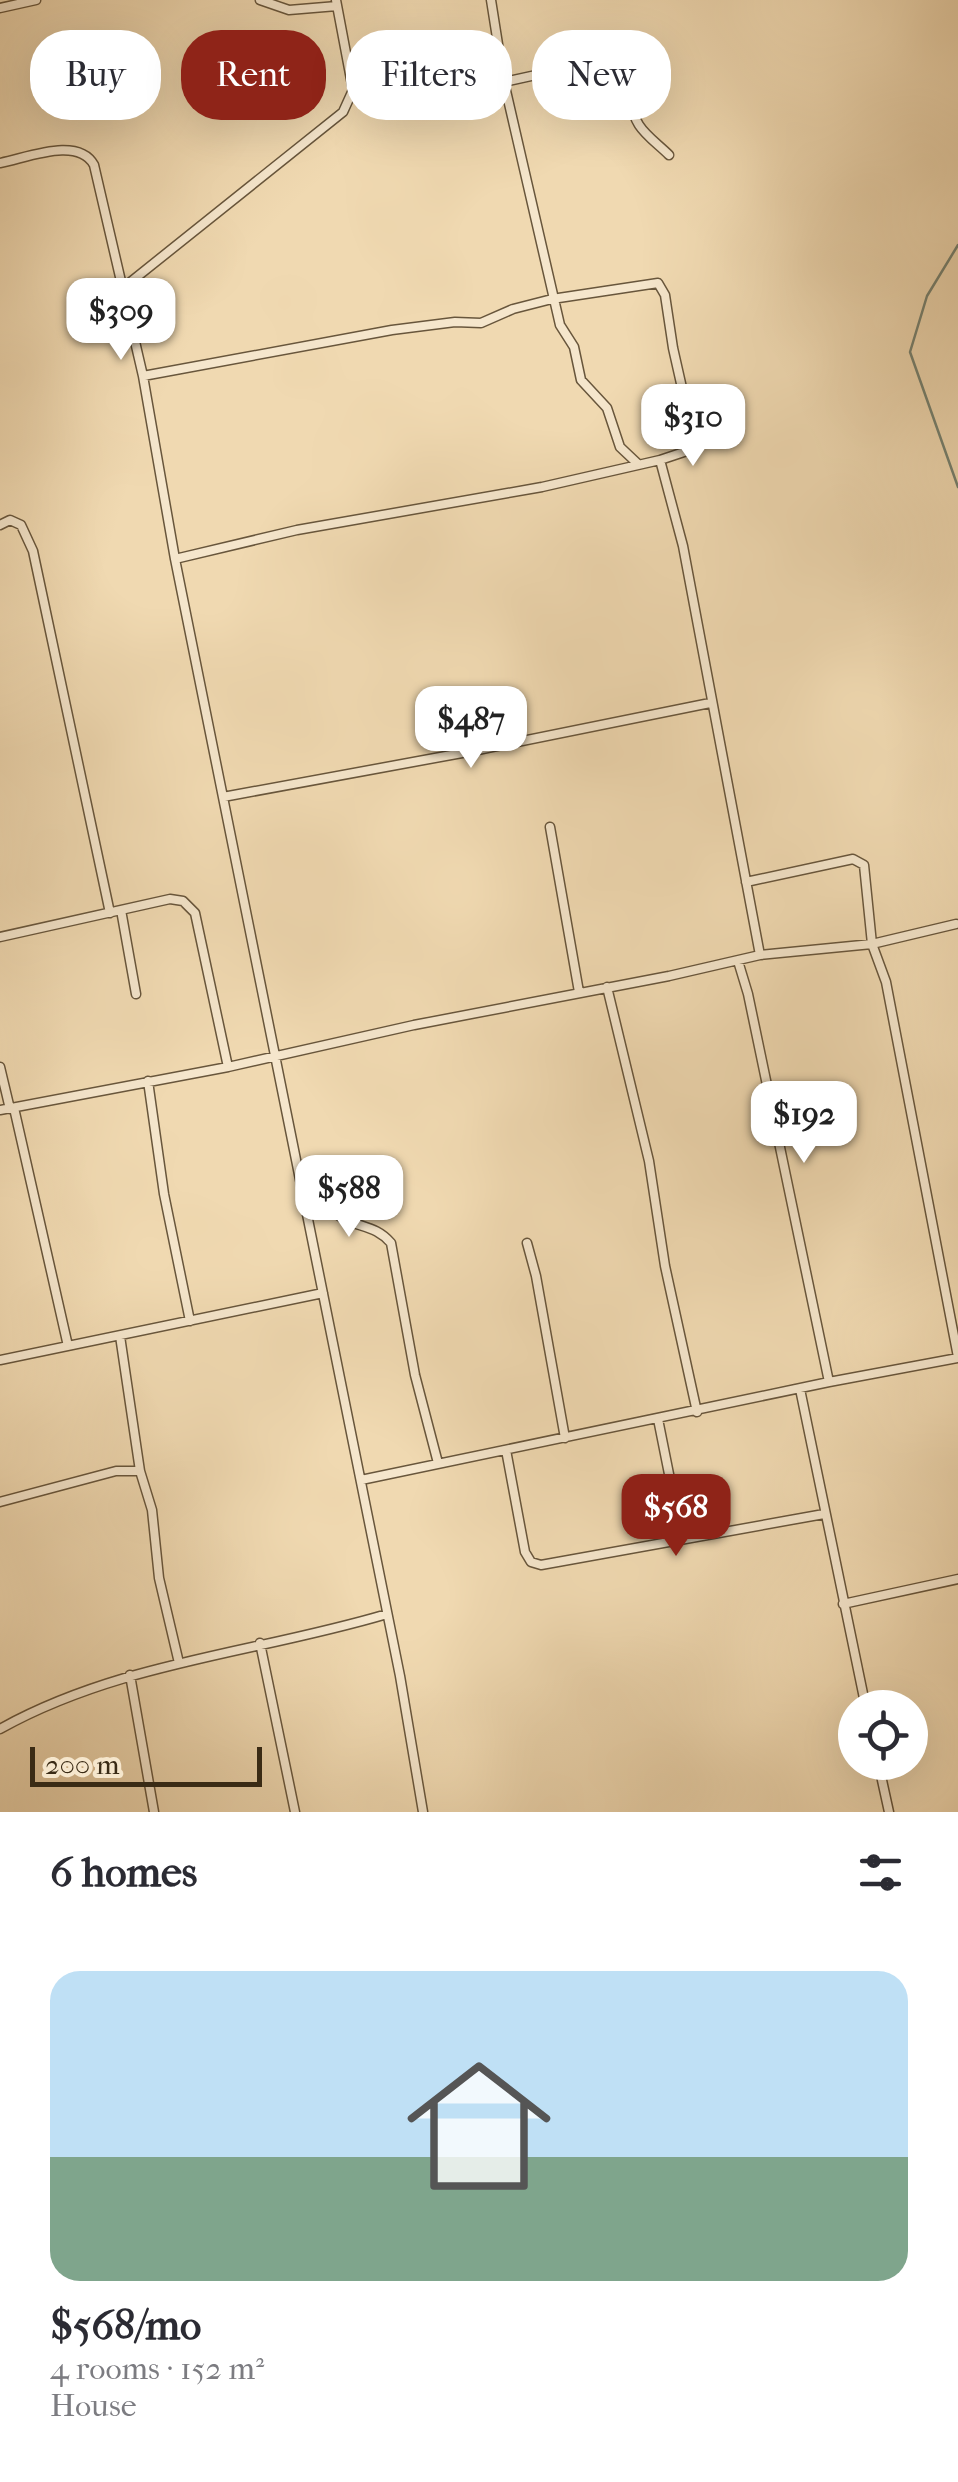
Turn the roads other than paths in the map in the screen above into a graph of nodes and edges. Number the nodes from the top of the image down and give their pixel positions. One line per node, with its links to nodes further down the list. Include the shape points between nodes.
1 (33, 0): 5 (street)
2 (260, 0): 4 (street, via 290,10)
3 (491, 0): 6 (street)
4 (336, 3): 11 (street, via 353,90 343,112)
5 (0, 8)
6 (496, 30)
7 (512, 80): 9 (street, via 604,51 619,67 639,125)
8 (512, 118): 12 (street)
9 (668, 154)
10 (0, 163): 11 (street, via 72,149 91,158)
11 (123, 288): 13 (street)
12 (552, 299): 13 (street, via 482,323 392,330); 14 (street, via 660,285 694,441 687,451); 15 (street, via 581,380 605,404 620,448)
13 (143, 376): 17 (street)
14 (660, 460): 15 (street); 18 (street)
15 (638, 464): 17 (street)
16 (0, 525): 22 (street, via 21,524 33,551)
17 (175, 559): 19 (street)
18 (710, 703): 19 (street); 21 (street)
19 (223, 797): 31 (street)
20 (550, 827): 29 (street)
21 (746, 882): 25 (street, via 860,861); 26 (street)
22 (116, 912): 24 (street); 30 (street); 33 (street, via 179,899 195,913)
23 (956, 924): 25 (street)
24 (0, 936)
25 (872, 944): 26 (street); 42 (street, via 886,982)
26 (760, 955): 27 (street)
27 (738, 961): 28 (street); 44 (street)
28 (607, 987): 29 (street); 46 (street, via 649,1160)
29 (579, 992): 31 (street)
30 (136, 994)
31 (276, 1056): 33 (street); 36 (street)
32 (0, 1068): 35 (street)
33 (228, 1068): 34 (street)
34 (148, 1082): 35 (street); 39 (street)
35 (8, 1109): 41 (street)
36 (304, 1190): 38 (street); 50 (street, via 391,1243 414,1375)
37 (526, 1243): 48 (street)
38 (323, 1293): 39 (street); 52 (street)
39 (190, 1321): 40 (street)
40 (120, 1336): 41 (street); 51 (street)
41 (68, 1346): 43 (street)
42 (958, 1357): 44 (street)
43 (0, 1360)
44 (830, 1382): 45 (street)
45 (800, 1389): 46 (street); 54 (street)
46 (697, 1412): 47 (street)
47 (658, 1420): 48 (street); 55 (street)
48 (565, 1438): 49 (street)
49 (506, 1450): 50 (street); 55 (street, via 532,1562)
50 (438, 1463): 52 (street)
51 (140, 1471): 53 (street); 60 (street)
52 (361, 1480): 58 (street)
53 (0, 1502)
54 (824, 1514): 55 (street); 57 (street)
55 (682, 1539)
56 (958, 1579): 57 (street)
57 (843, 1604): 62 (street)
58 (387, 1614): 59 (street); 67 (street)
59 (260, 1643): 60 (street); 66 (street)
60 (179, 1663): 61 (street)
61 (130, 1675): 63 (street); 65 (street)
62 (862, 1690)
63 (0, 1730)
64 (882, 1780): 68 (street)
65 (154, 1812)
66 (295, 1812)
67 (423, 1812)
68 (888, 1812)

